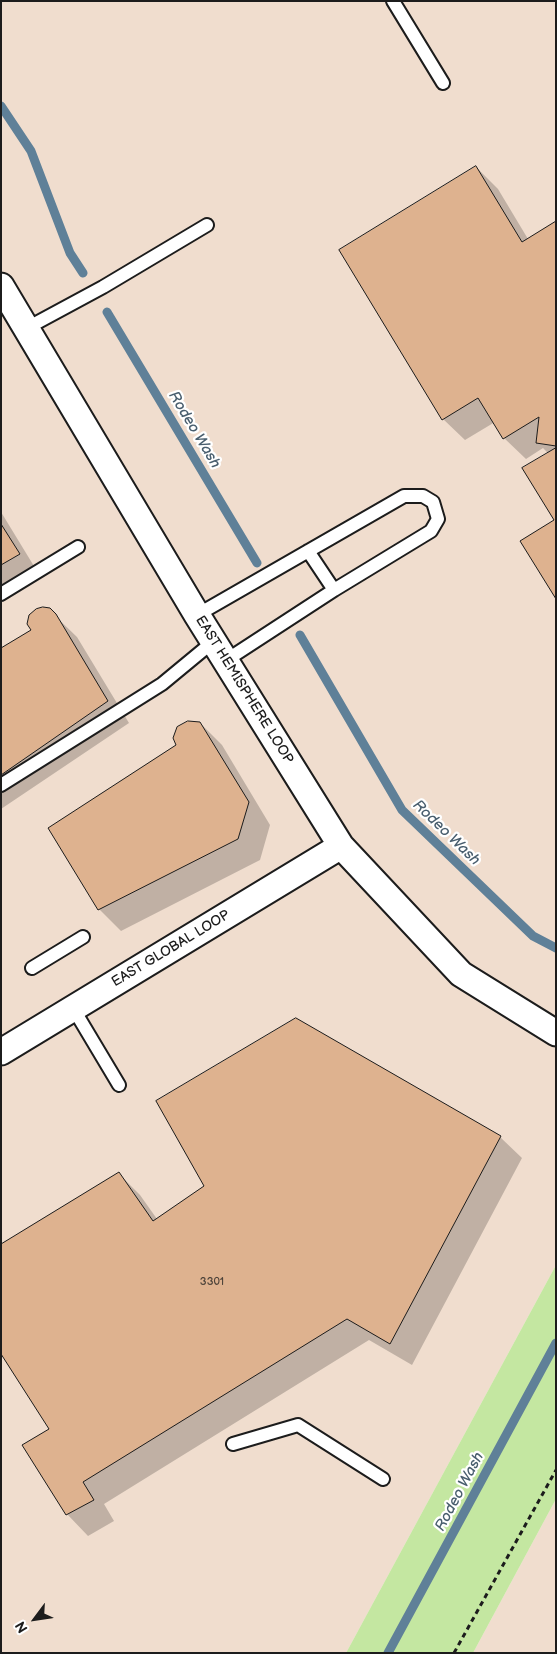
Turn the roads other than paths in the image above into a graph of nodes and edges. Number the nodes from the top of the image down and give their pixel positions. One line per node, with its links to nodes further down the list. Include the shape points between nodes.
1 (393, 1): 2 (lane)
2 (443, 83)
3 (207, 225): 5 (lane)
4 (1, 286): 5 (street, EAST HEMISPHERE LOOP)
5 (27, 328): 10 (street, EAST HEMISPHERE LOOP)
6 (78, 547): 9 (lane)
7 (308, 552): 8 (lane); 8 (lane, via 404,496 423,496 433,502 438,519 431,531); 10 (lane)
8 (334, 590): 11 (lane)
9 (1, 594)
10 (198, 615): 11 (street, EAST HEMISPHERE LOOP)
11 (219, 651): 12 (lane); 13 (street, EAST HEMISPHERE LOOP)
12 (1, 785)
13 (341, 846): 16 (street, EAST GLOBAL LOOP); 17 (street, EAST HEMISPHERE LOOP, via 461,974)
14 (83, 937): 15 (lane)
15 (32, 968)
16 (73, 1008): 18 (street, EAST GLOBAL LOOP); 19 (lane)
17 (556, 1033)
18 (1, 1052)
19 (119, 1085)
20 (233, 1444): 21 (lane, via 298,1425)
21 (383, 1479)

